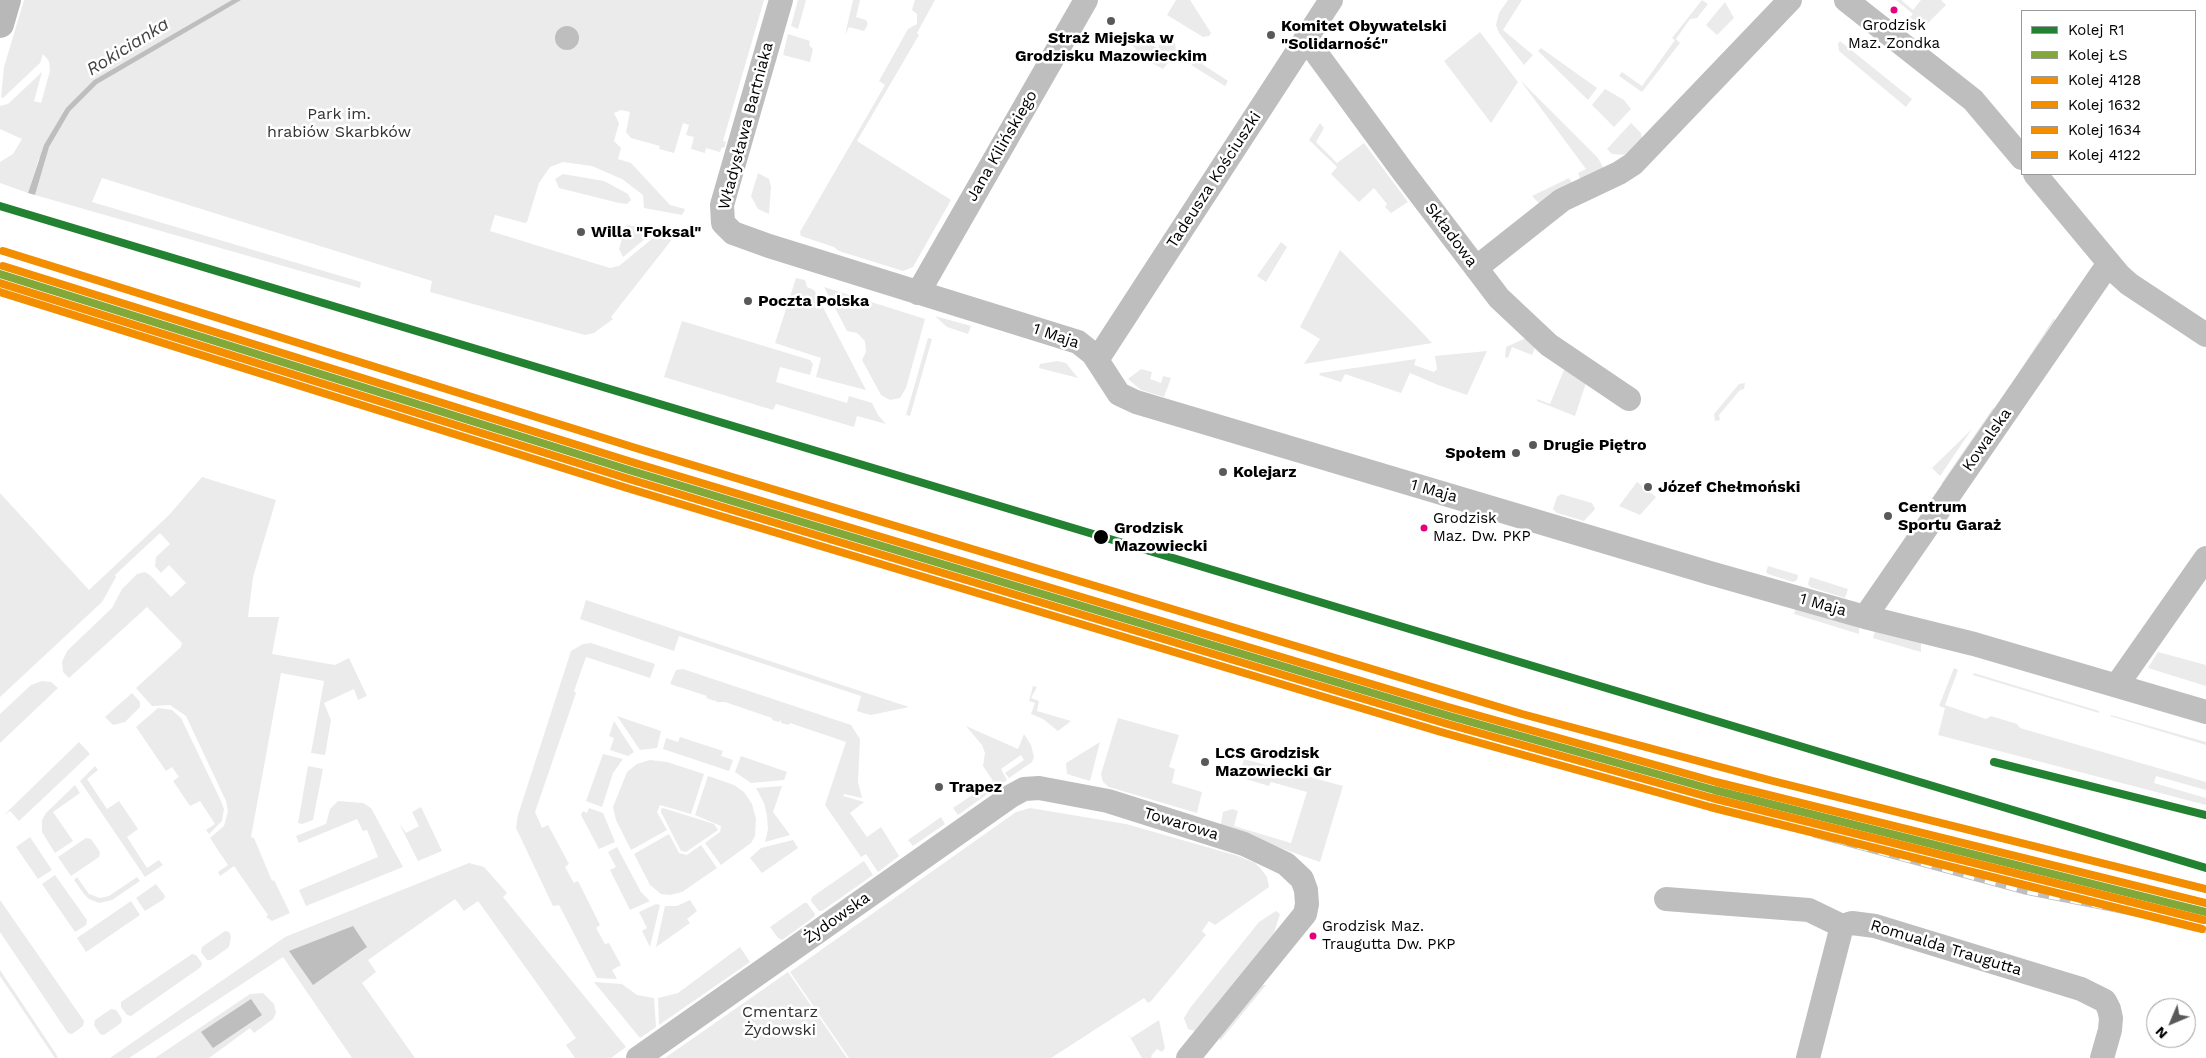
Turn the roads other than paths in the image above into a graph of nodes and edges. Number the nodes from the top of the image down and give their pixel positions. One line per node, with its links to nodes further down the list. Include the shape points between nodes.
1 (7, 0): 7 (street)
2 (780, 0): 11 (street, Władysława Bartniaka, via 722,210 726,228)
3 (1086, 0): 14 (street, Jana Kilińskiego)
4 (1331, 0): 8 (street, Tadeusza Kościuszki)
5 (1790, 0): 13 (street, via 1633,164 1562,200)
6 (1846, 0): 9 (street, via 1973,100)
7 (0, 24)
8 (1306, 39): 13 (street, Składowa); 16 (street, Tadeusza Kościuszki)
9 (2021, 157)
10 (2036, 175): 12 (street)
11 (747, 240): 14 (street, 1 Maja)
12 (2109, 263): 15 (street, via 2129,284); 19 (street, Kowalska)
13 (1476, 268): 17 (street, Składowa, via 1500,298 1549,345)
14 (918, 293): 16 (street, 1 Maja, via 1078,342)
15 (2206, 335)
16 (1097, 360): 19 (street, 1 Maja, via 1119,394 1136,402)
17 (1629, 399)
18 (2206, 558): 20 (street)
19 (1865, 617): 20 (street, 1 Maja, via 1965,641)
20 (2117, 685): 21 (street, 1 Maja)
21 (2206, 712)
22 (1039, 788): 25 (street, Żydowska, via 1011,796); 26 (street, Towarowa, via 1108,801 1252,847 1286,864 1302,879 1307,904 1299,923)
23 (1666, 899): 24 (street, Romualda Traugutta, via 1809,910)
24 (1842, 926): 27 (street); 28 (street, Romualda Traugutta, via 1852,923 1875,926 2080,989 2105,1001 2111,1018)
25 (638, 1058)
26 (1188, 1058)
27 (1808, 1058)
28 (2102, 1058)

